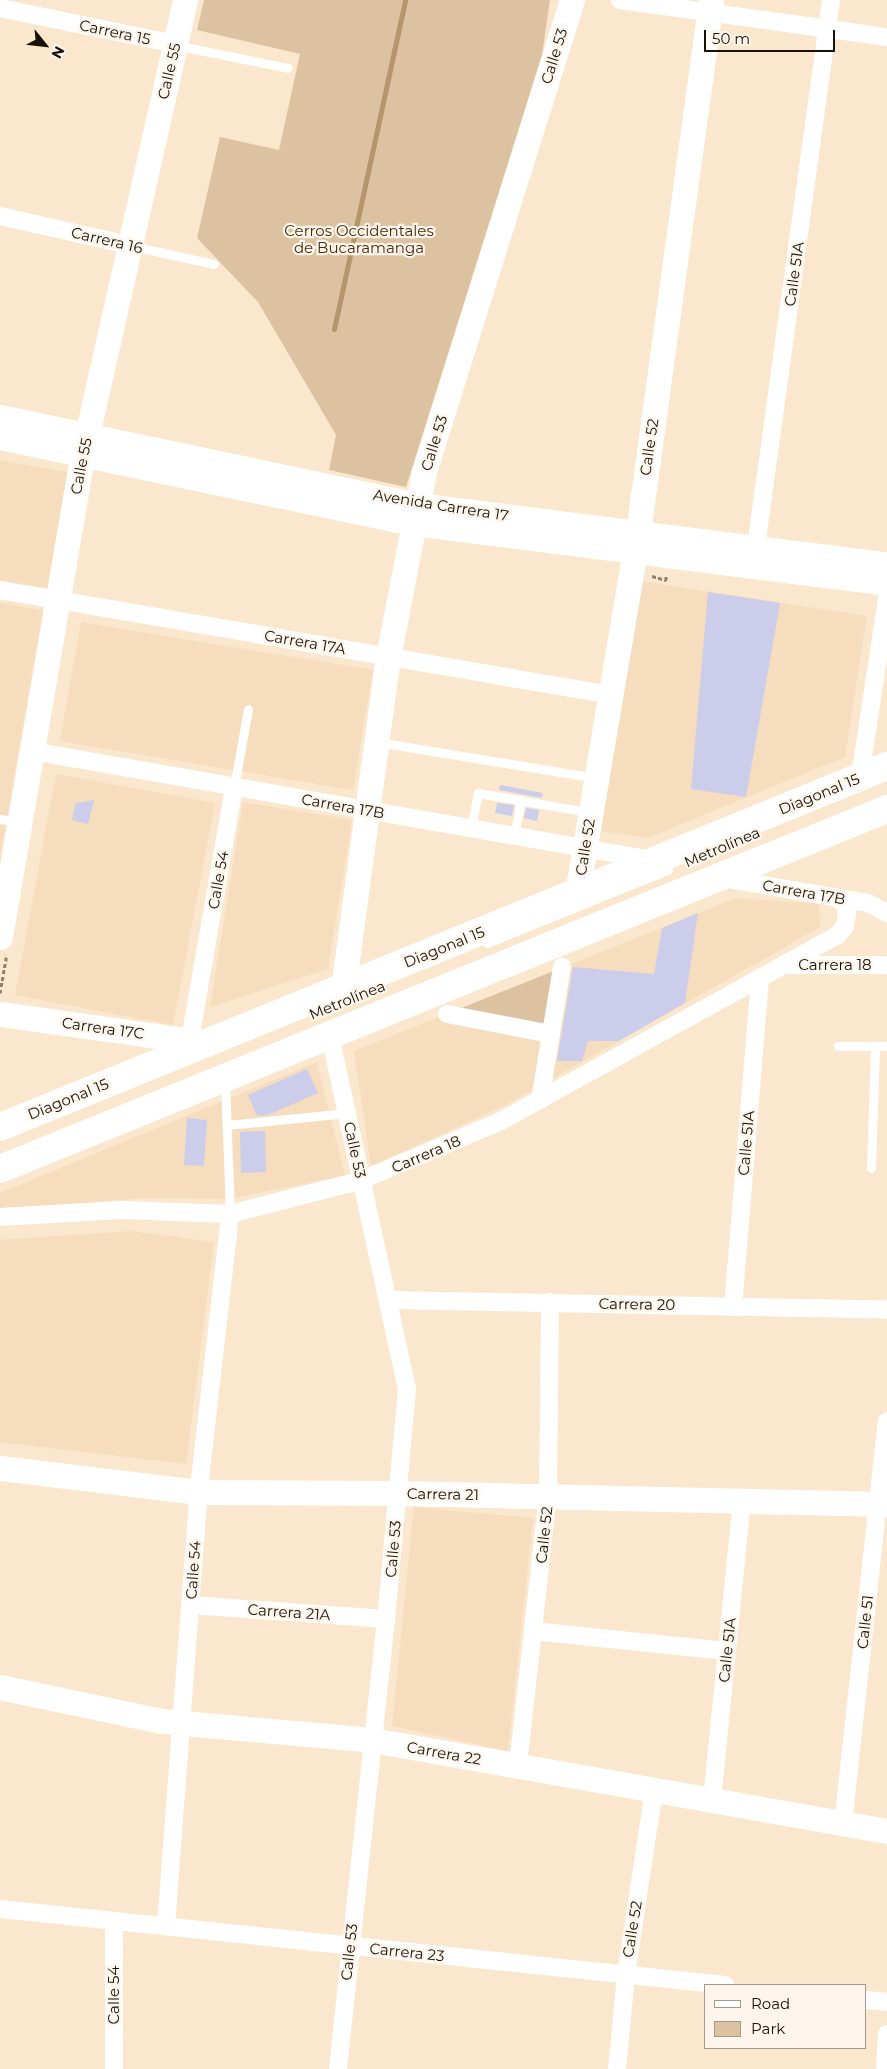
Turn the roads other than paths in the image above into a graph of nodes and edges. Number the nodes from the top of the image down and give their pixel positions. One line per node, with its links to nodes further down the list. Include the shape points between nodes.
1 (185, 0): 9 (street, Calle 55)
2 (572, 0): 17 (street, Calle 53, via 424,472)
3 (620, 0): 5 (street)
4 (831, 0): 7 (street, Calle 51A)
5 (710, 6): 7 (street); 18 (street, Calle 52)
6 (0, 8): 9 (street, Carrera 15)
7 (828, 29): 8 (street); 19 (street, Calle 51A)
8 (887, 37)
9 (175, 44): 10 (lane, Carrera 15); 12 (street, Calle 55)
10 (288, 68)
11 (0, 216): 12 (street, Carrera 16)
12 (129, 245): 13 (lane, Carrera 16); 16 (street, Calle 55)
13 (214, 264)
14 (0, 416): 16 (street, Avenida Carrera 17)
15 (0, 437): 16 (street, Avenida Carrera 17)
16 (85, 443): 17 (street, Avenida Carrera 17); 24 (street, Calle 55)
17 (415, 514): 18 (street, Avenida Carrera 17); 25 (street, Calle 53)
18 (636, 541): 19 (street, Avenida Carrera 17); 21 (street, Avenida Carrera 17); 26 (street, Calle 52)
19 (756, 547): 20 (street, Avenida Carrera 17)
20 (887, 564)
21 (887, 583)
22 (0, 590): 24 (street, Carrera 17A)
23 (887, 599): 31 (street)
24 (58, 600): 25 (street, Carrera 17A); 29 (street, Calle 55)
25 (388, 657): 26 (street, Carrera 17A); 28 (street, Calle 53)
26 (611, 695): 32 (street, Calle 52)
27 (248, 709): 33 (lane, Calle 54)
28 (376, 742): 32 (lane); 36 (street, Calle 53)
29 (32, 751): 33 (street, Carrera 17B); 38 (street, Calle 55)
30 (887, 766): 31 (main road, Diagonal 15)
31 (860, 777): 43 (main road, Diagonal 15)
32 (596, 778): 37 (street, Calle 52)
33 (234, 787): 36 (street, Carrera 17B); 60 (street, Calle 54)
34 (521, 800): 37 (lane); 39 (lane, via 478,793); 40 (lane)
35 (887, 809): 44 (main road)
36 (367, 810): 39 (street, Carrera 17B); 54 (street, Calle 53)
37 (591, 813): 42 (street, Calle 52)
38 (10, 820): 48 (street, Calle 55)
39 (471, 829): 40 (street, Carrera 17B)
40 (514, 836): 42 (street, Carrera 17B)
41 (791, 836): 59 (lane, Metrolínea)
42 (585, 849): 43 (street, Carrera 17B); 45 (street, Calle 52)
43 (664, 864): 45 (main road, Diagonal 15); 49 (lane, Metrolínea)
44 (719, 877): 46 (street, Carrera 17B); 58 (main road)
45 (577, 893): 54 (main road, Diagonal 15)
46 (836, 898): 47 (street, Carrera 17B); 50 (street, Carrera 18, via 845,905 848,914 845,926 838,935)
47 (886, 910)
48 (0, 937)
49 (475, 948)
50 (784, 965): 51 (street, Carrera 18); 53 (street, Carrera 18)
51 (887, 965)
52 (562, 967): 57 (street)
53 (760, 978): 65 (street, Carrera 18); 76 (street, Calle 51A)
54 (343, 989): 60 (main road, Diagonal 15)
55 (0, 1014): 60 (street, Carrera 17C)
56 (447, 1014): 57 (street)
57 (551, 1034): 65 (street)
58 (330, 1036): 64 (main road); 66 (street, Calle 53)
59 (296, 1038)
60 (195, 1045): 68 (main road, Diagonal 15)
61 (838, 1046): 62 (lane)
62 (875, 1046): 63 (lane); 69 (lane)
63 (887, 1046)
64 (224, 1078): 67 (lane); 70 (main road)
65 (540, 1100): 71 (street, Carrera 18, via 442,1148)
66 (347, 1113): 67 (lane); 71 (street, Calle 53)
67 (226, 1125): 72 (lane)
68 (0, 1126)
69 (871, 1168)
70 (0, 1169)
71 (362, 1180): 72 (street, Carrera 18); 74 (street, Calle 53)
72 (230, 1214): 73 (street, Carrera 18, via 95,1211); 80 (street, Calle 54)
73 (0, 1217)
74 (388, 1300): 75 (street, Carrera 20); 81 (street, Calle 53, via 407,1389)
75 (550, 1302): 76 (street, Carrera 20); 82 (street, Calle 52)
76 (733, 1307): 77 (street, Carrera 20)
77 (887, 1310)
78 (887, 1421): 84 (street, Calle 51)
79 (0, 1468): 80 (street, Carrera 21)
80 (199, 1492): 81 (street, Carrera 21); 85 (street, Calle 54)
81 (398, 1493): 82 (street, Carrera 21); 86 (street, Calle 53)
82 (548, 1496): 83 (street, Carrera 21); 87 (street, Calle 52)
83 (742, 1501): 84 (street, Carrera 21); 88 (street, Calle 51A)
84 (882, 1504): 95 (street, Calle 51)
85 (191, 1605): 86 (street, Carrera 21A); 90 (street, Calle 54)
86 (386, 1619): 91 (street, Calle 53)
87 (533, 1631): 88 (street); 92 (street, Calle 52)
88 (726, 1650): 94 (street, Calle 51A)
89 (0, 1688): 90 (street, Carrera 22)
90 (181, 1724): 91 (street, Carrera 22); 99 (street, Calle 54)
91 (372, 1740): 92 (street, Carrera 22); 100 (street, Calle 53)
92 (518, 1766): 93 (street, Carrera 22)
93 (654, 1790): 94 (street, Carrera 22); 101 (street, Calle 52)
94 (712, 1800): 95 (street, Carrera 22)
95 (843, 1824): 96 (street, Carrera 22)
96 (887, 1831)
97 (0, 1909): 98 (street, Carrera 23)
98 (114, 1921): 99 (street, Carrera 23); 106 (street, Calle 54)
99 (166, 1926): 100 (street, Carrera 23)
100 (350, 1946): 101 (street, Carrera 23); 107 (street, Calle 53)
101 (626, 1975): 102 (street, Carrera 23); 108 (street, Calle 52)
102 (715, 1984)
103 (867, 2000): 104 (street)
104 (887, 2002)
105 (887, 2034): 109 (street)
106 (114, 2069)
107 (338, 2069)
108 (618, 2069)
109 (884, 2069)

